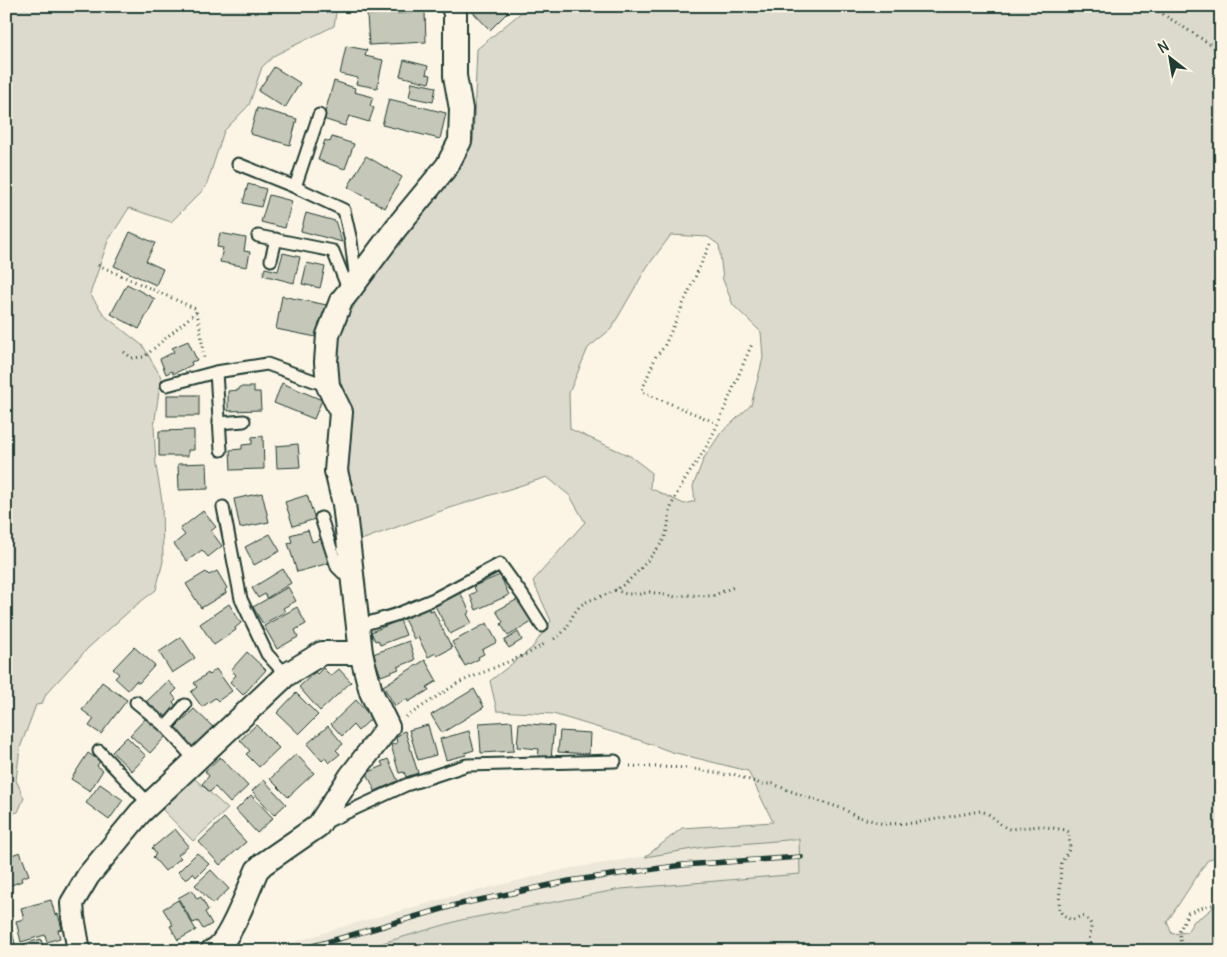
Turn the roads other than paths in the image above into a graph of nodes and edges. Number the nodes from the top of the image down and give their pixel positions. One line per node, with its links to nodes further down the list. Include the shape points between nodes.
1 (452, 6): 8 (street, via 455,12 455,76 461,109 460,141 447,166)
2 (319, 115): 4 (lane)
3 (238, 164): 4 (lane)
4 (295, 187): 8 (lane, via 344,210 351,241)
5 (258, 236): 6 (lane)
6 (276, 239): 7 (lane); 8 (lane, via 334,251)
7 (271, 260)
8 (352, 286): 11 (street, via 328,334)
9 (212, 373): 10 (lane); 11 (lane, via 267,364); 13 (lane)
10 (167, 385)
11 (328, 386): 17 (street, via 341,412 336,471 344,504)
12 (244, 421): 13 (lane)
13 (220, 423): 14 (lane)
14 (221, 450)
15 (223, 508): 21 (lane, via 241,599 266,654)
16 (321, 518): 17 (lane, via 337,567)
17 (353, 582): 18 (street)
18 (358, 626): 19 (lane, via 434,599 500,564); 20 (street)
19 (542, 626)
20 (361, 653): 21 (street, via 322,653); 29 (street, via 371,692 388,727)
21 (286, 675): 26 (street)
22 (136, 702): 24 (lane)
23 (185, 705): 24 (lane)
24 (166, 727): 26 (lane)
25 (98, 751): 28 (lane)
26 (195, 760): 28 (street)
27 (615, 761): 29 (lane, via 467,765 406,785)
28 (149, 804): 30 (street, via 88,876 72,903)
29 (318, 826): 31 (street, via 257,870 231,930 218,949)
30 (79, 951)
31 (212, 951)

